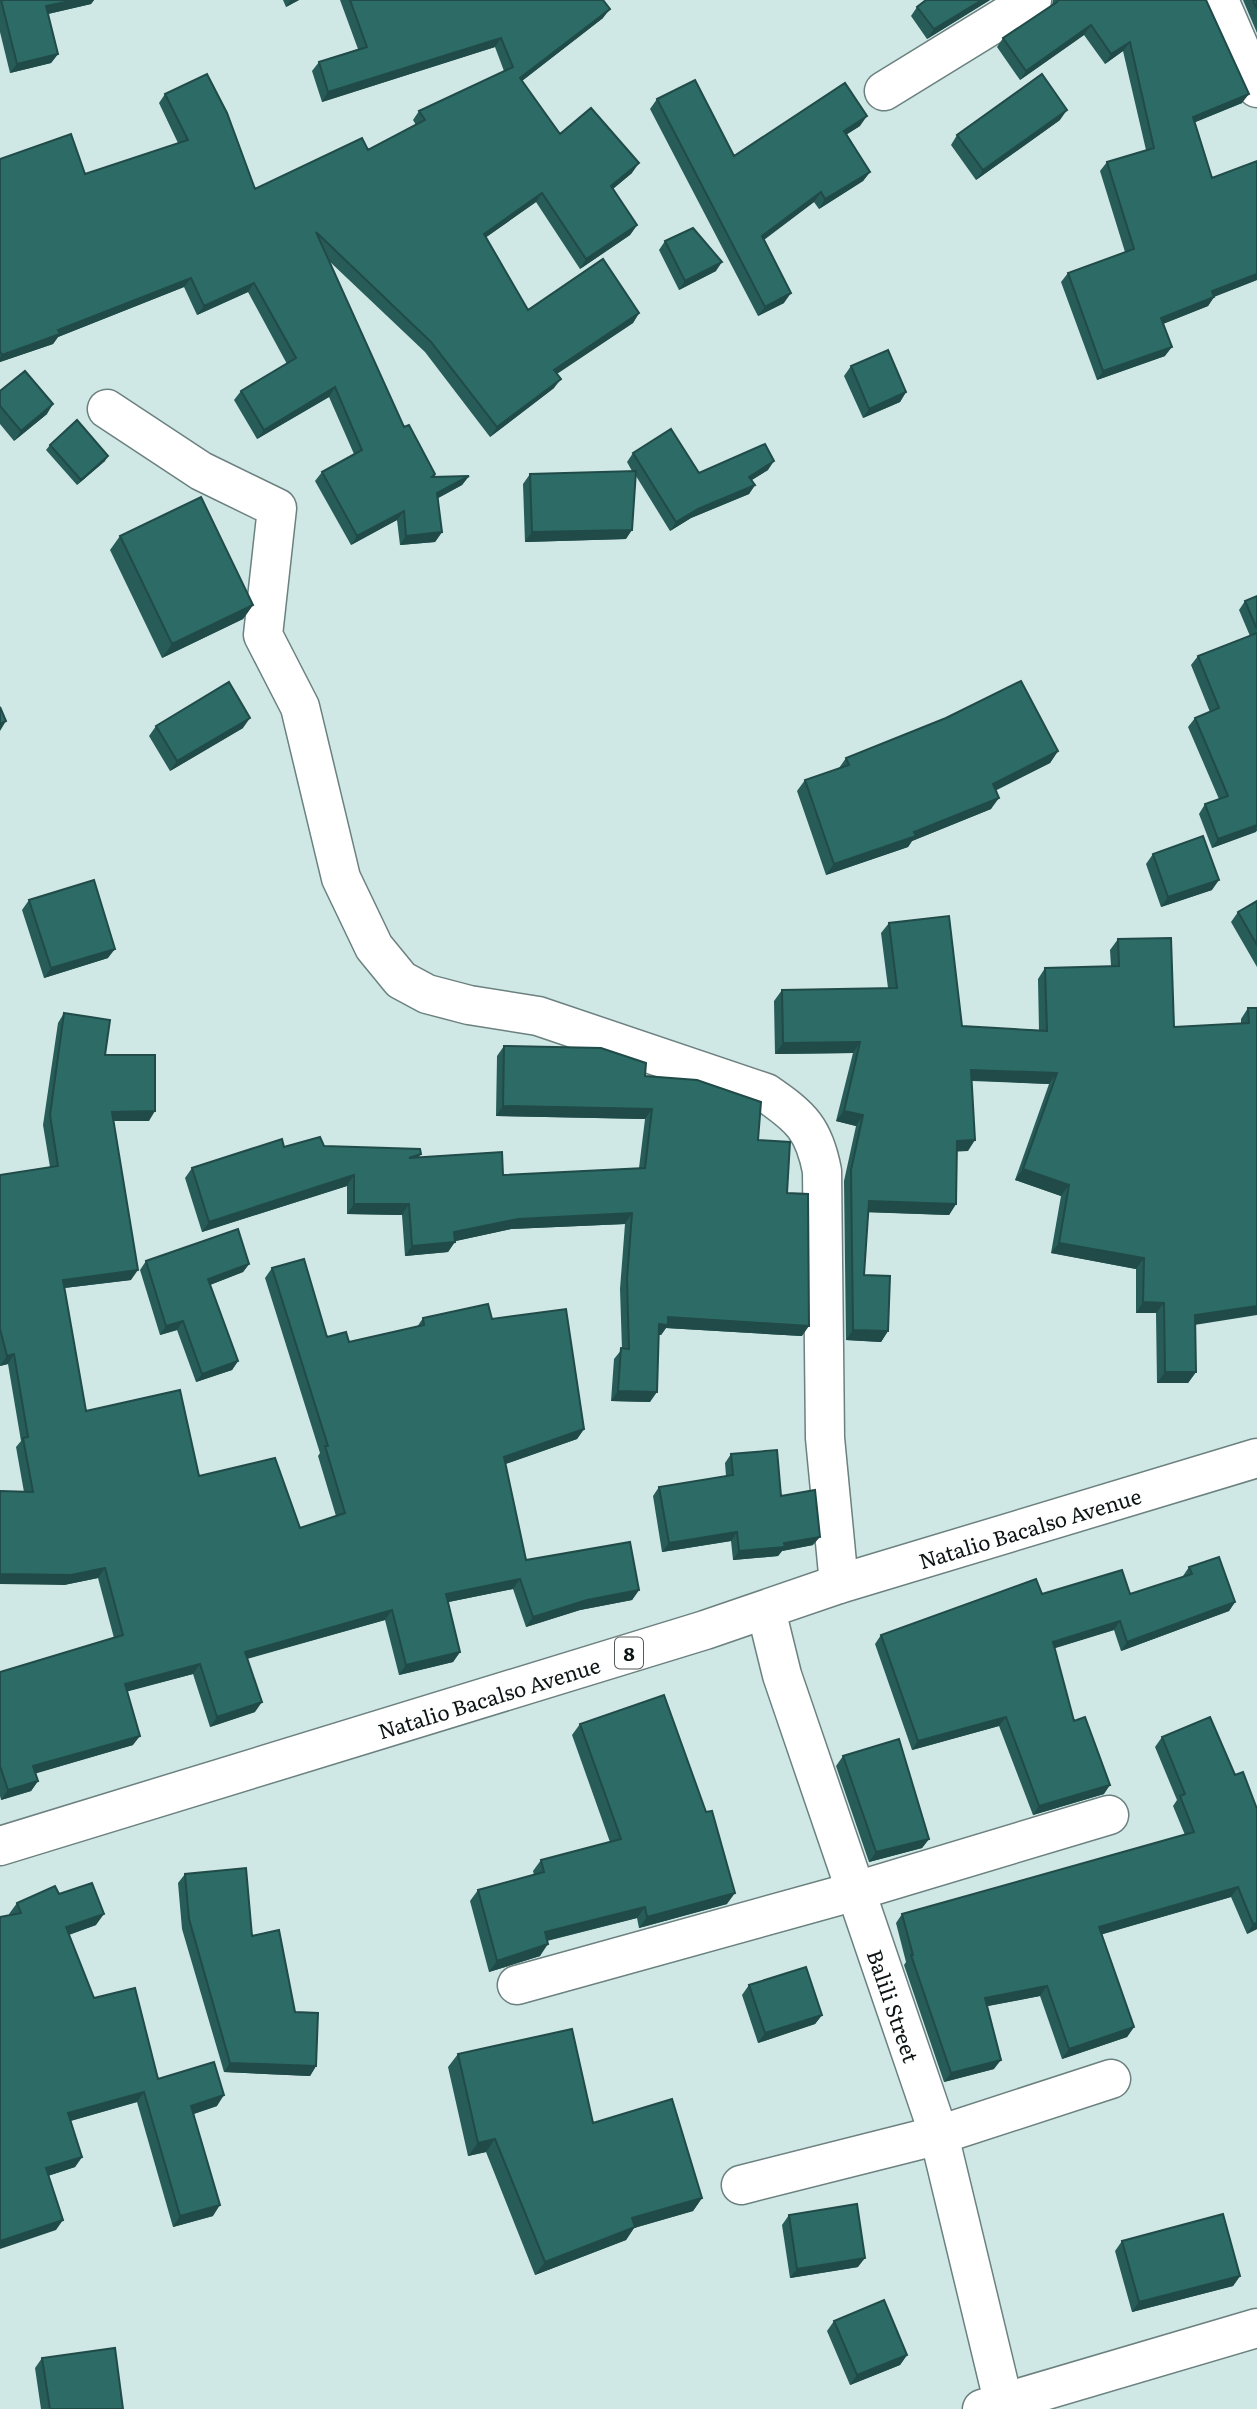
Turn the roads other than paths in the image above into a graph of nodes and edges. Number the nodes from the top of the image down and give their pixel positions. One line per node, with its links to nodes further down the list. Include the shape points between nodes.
1 (1032, 0): 4 (main road)
2 (1219, 0): 3 (main road)
3 (1257, 88)
4 (884, 91)
5 (107, 409): 7 (main road, via 201,471 277,508 263,635 300,707 341,878 374,947 401,980 427,994 538,1016 766,1093 798,1115 816,1143 822,1171 825,1438)
6 (1257, 1458): 7 (main road, Natalio Bacalso Avenue / 8)
7 (839, 1584): 8 (main road, Natalio Bacalso Avenue / 8)
8 (766, 1610): 10 (main road, Natalio Bacalso Avenue / 8); 11 (main road, Balili Street, via 782,1675)
9 (1108, 1815): 11 (main road)
10 (0, 1846)
11 (856, 1891): 12 (main road); 14 (main road, Balili Street)
12 (517, 1985)
13 (1111, 2079): 14 (main road)
14 (939, 2135): 15 (main road); 17 (main road, Balili Street)
15 (741, 2185)
16 (1257, 2328): 17 (main road)
17 (997, 2407)

